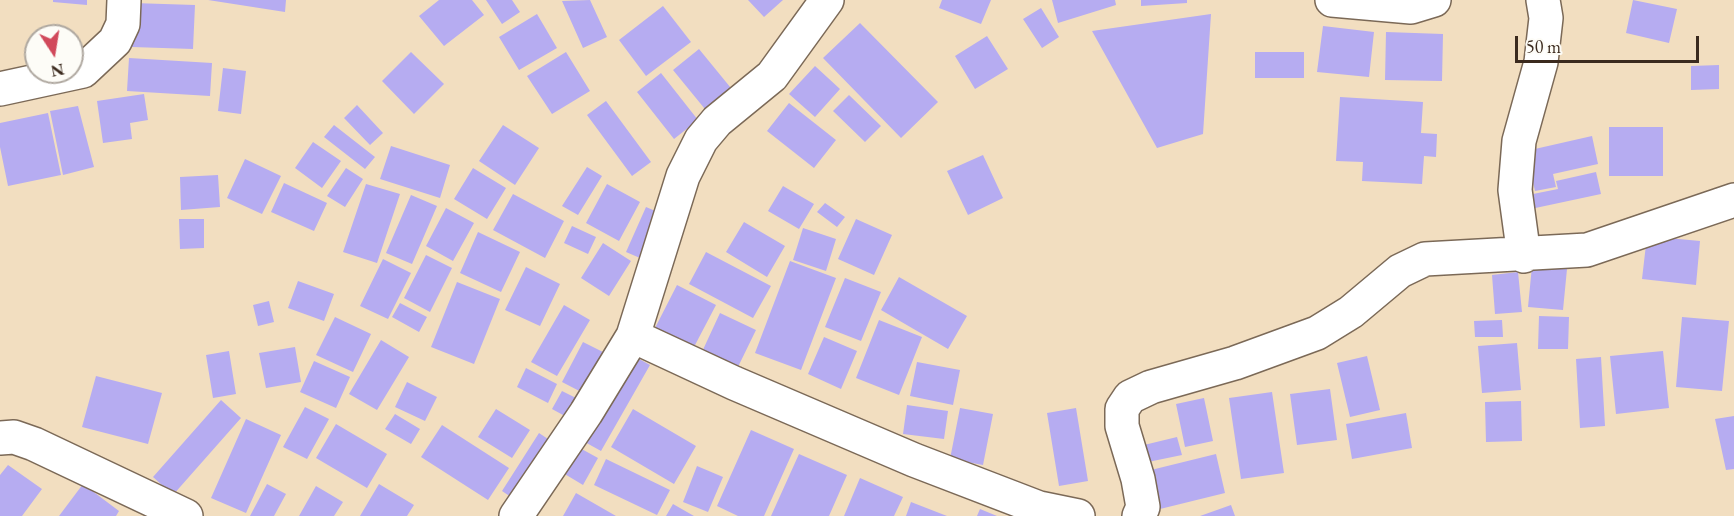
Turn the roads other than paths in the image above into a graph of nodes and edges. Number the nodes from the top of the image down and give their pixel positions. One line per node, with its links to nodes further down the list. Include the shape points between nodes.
1 (124, 0): 6 (street, via 123,24 115,41 83,71)
2 (827, 0): 9 (street, via 772,76 717,121 701,140 683,176)
3 (1332, 0): 4 (street, via 1411,7)
4 (1434, 0)
5 (1543, 0): 8 (street, via 1546,18 1541,62 1519,141 1515,190)
6 (0, 90)
7 (1734, 200): 8 (street, via 1587,250)
8 (1524, 256): 14 (street, via 1449,256 1425,260 1400,271 1351,312 1317,333 1130,396 1122,409 1122,426 1138,479 1143,507)
9 (633, 336): 12 (street); 13 (street, via 734,384 924,464 1040,508)
10 (0, 438): 11 (street, via 14,437 34,444)
11 (186, 516)
12 (516, 516)
13 (1078, 516)
14 (1139, 516)

